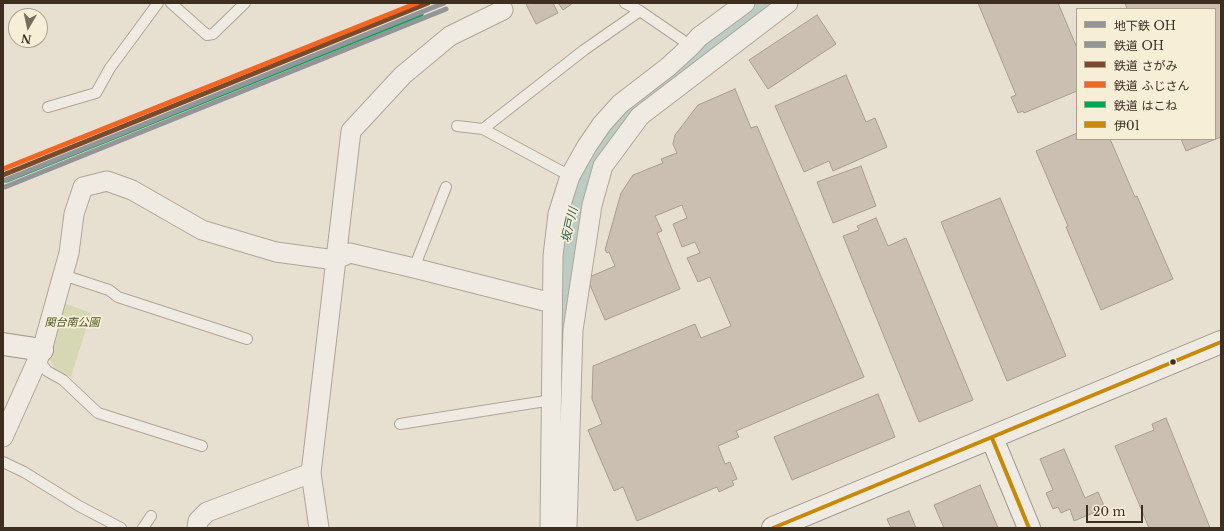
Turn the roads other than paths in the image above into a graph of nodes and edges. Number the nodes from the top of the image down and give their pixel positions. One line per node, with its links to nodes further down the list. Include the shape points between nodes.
1 (158, 3): 10 (lane, via 110,68 96,93)
2 (171, 3): 3 (lane, via 207,35 213,34)
3 (245, 3)
4 (626, 3): 8 (lane)
5 (745, 3): 9 (street)
6 (788, 3): 36 (street, via 640,116 603,166 592,205 573,330)
7 (503, 10): 15 (street, via 450,36 403,74 352,130)
8 (640, 11): 9 (lane); 12 (lane, via 584,50)
9 (691, 46): 13 (street, via 620,104 587,146)
10 (48, 107)
11 (457, 126): 12 (lane)
12 (483, 129): 13 (lane)
13 (570, 176): 18 (street, via 558,221 553,256)
14 (446, 187): 16 (lane)
15 (335, 260): 16 (street, via 350,253); 17 (street, via 276,252 202,230 132,190 107,182 83,187 74,214 69,253); 29 (street)
16 (414, 268): 18 (street)
17 (63, 275): 19 (lane, via 109,290 118,297); 22 (street)
18 (552, 303): 23 (street)
19 (247, 339)
20 (1221, 342): 26 (street)
21 (3, 344): 22 (street)
22 (40, 354): 25 (street); 27 (lane, via 47,371 63,380 98,413)
23 (552, 400): 24 (lane); 35 (street)
24 (400, 424)
25 (3, 436)
26 (992, 438): 37 (street); 38 (street)
27 (202, 446)
28 (3, 462): 31 (lane)
29 (311, 473): 33 (street, via 207,512 198,521); 34 (street)
30 (151, 516): 32 (lane)
31 (121, 528)
32 (143, 528)
33 (197, 528)
34 (319, 528)
35 (550, 528)
36 (567, 528)
37 (773, 528)
38 (1029, 528)

